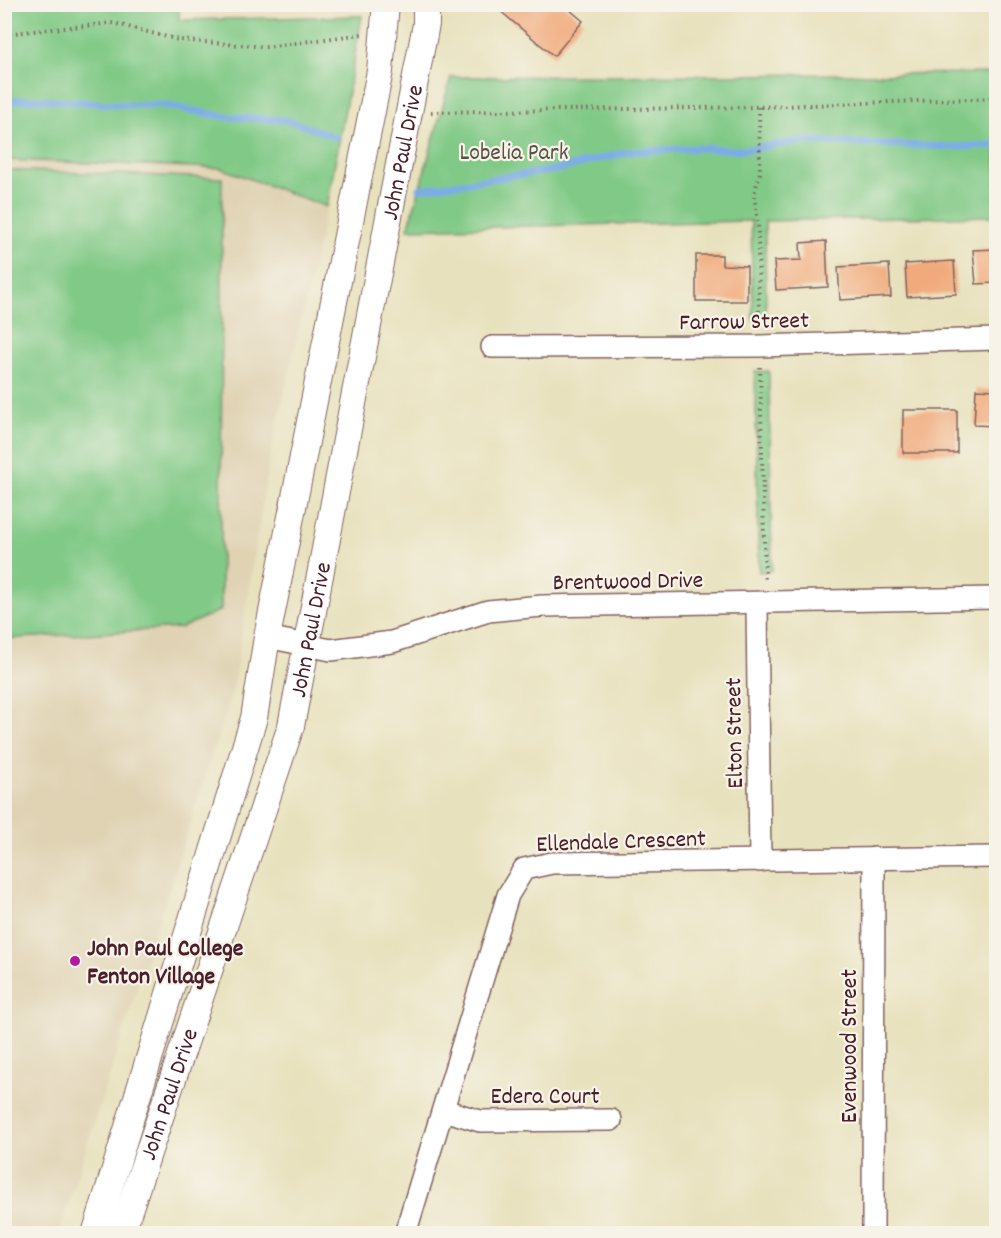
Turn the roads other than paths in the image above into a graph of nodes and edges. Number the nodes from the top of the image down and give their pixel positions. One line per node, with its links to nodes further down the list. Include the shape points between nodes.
1 (386, 4): 7 (street, John Paul Drive, via 380,71)
2 (426, 4): 8 (street, John Paul Drive, via 410,112)
3 (996, 339): 4 (street, Farrow Street, via 759,346)
4 (492, 347)
5 (996, 598): 6 (street, Brentwood Drive)
6 (757, 604): 8 (street, Brentwood Drive, via 542,606 488,611 392,642 331,650); 11 (street, Elton Street)
7 (267, 637): 8 (street, Brentwood Drive); 14 (street, John Paul Drive, via 254,718)
8 (307, 645): 15 (street, John Paul Drive, via 291,726)
9 (996, 857): 10 (street, Ellendale Crescent)
10 (874, 858): 11 (street, Ellendale Crescent); 17 (street, Evenwood Street)
11 (760, 861): 12 (street, Ellendale Crescent, via 552,863 524,869 508,895)
12 (444, 1110): 13 (street, Edera Court, via 480,1121); 16 (street, Ellendale Crescent)
13 (611, 1120)
14 (95, 1233)
15 (121, 1233)
16 (405, 1233)
17 (873, 1233)

